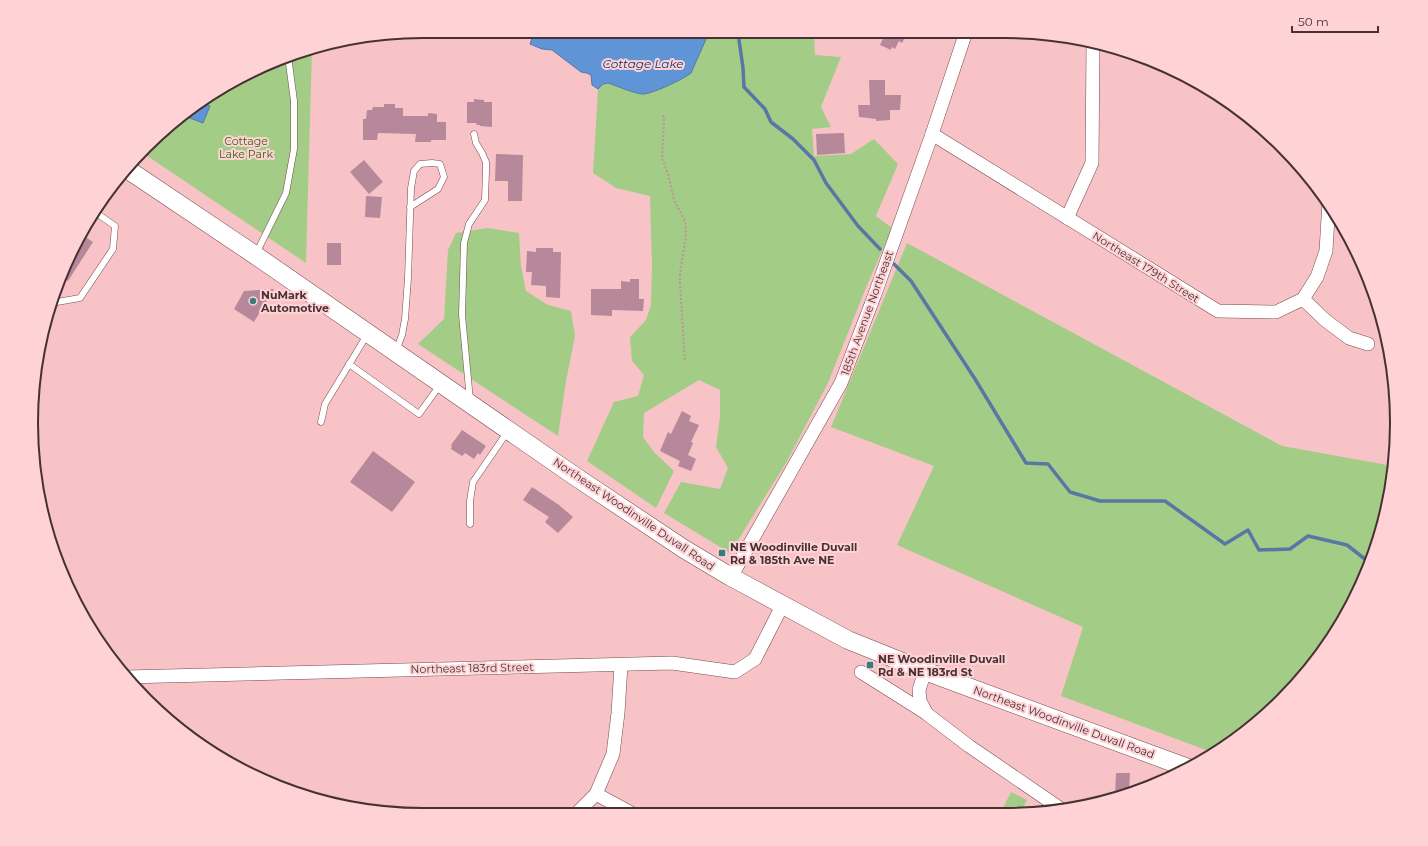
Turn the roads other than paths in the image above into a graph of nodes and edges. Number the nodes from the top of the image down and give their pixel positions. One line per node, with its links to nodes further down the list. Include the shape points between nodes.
1 (964, 38): 5 (street, 185th Avenue Northeast)
2 (1093, 48): 10 (street, via 1092,163)
3 (289, 62): 11 (lane, via 294,101 294,149 286,193)
4 (474, 134): 19 (lane, via 486,162 486,171 485,200 469,224 464,243 462,315)
5 (932, 134): 10 (street, Northeast 179th Street); 23 (street, 185th Avenue Northeast, via 841,383)
6 (132, 172): 11 (main road, Northeast Woodinville Duvall Road)
7 (410, 207): 7 (lane, via 414,171 420,164 440,164 444,177 438,189); 16 (lane, via 405,319)
8 (1328, 214): 12 (street, via 1326,252 1317,277)
9 (99, 215): 13 (lane, via 115,226 113,249 80,298)
10 (1068, 218): 12 (street, Northeast 179th Street, via 1218,311 1276,312)
11 (255, 255): 14 (main road, Northeast Woodinville Duvall Road)
12 (1303, 299): 15 (street, via 1349,338)
13 (57, 302)
14 (368, 333): 16 (main road, Northeast Woodinville Duvall Road); 17 (lane)
15 (1368, 344)
16 (396, 352): 18 (main road, Northeast Woodinville Duvall Road)
17 (349, 364): 18 (lane, via 419,414); 20 (lane, via 324,404)
18 (441, 384): 19 (main road, Northeast Woodinville Duvall Road)
19 (470, 404): 21 (main road, Northeast Woodinville Duvall Road)
20 (321, 422)
21 (508, 430): 22 (lane, via 473,482); 23 (main road, Northeast Woodinville Duvall Road, via 635,517)
22 (470, 524)
23 (731, 577): 24 (main road, Northeast Woodinville Duvall Road)
24 (782, 606): 25 (street, Northeast 183rd Street, via 755,659 735,672 672,663); 27 (main road, Northeast Woodinville Duvall Road, via 848,640)
25 (621, 665): 28 (street, Northeast 183rd Street); 31 (street, via 613,754)
26 (861, 672): 29 (street)
27 (925, 672): 29 (street, via 919,690 920,701); 30 (main road, Northeast Woodinville Duvall Road)
28 (134, 677)
29 (927, 714): 32 (street)
30 (1180, 765)
31 (596, 794): 33 (street); 34 (street)
32 (1055, 805)
33 (582, 808)
34 (622, 808)

